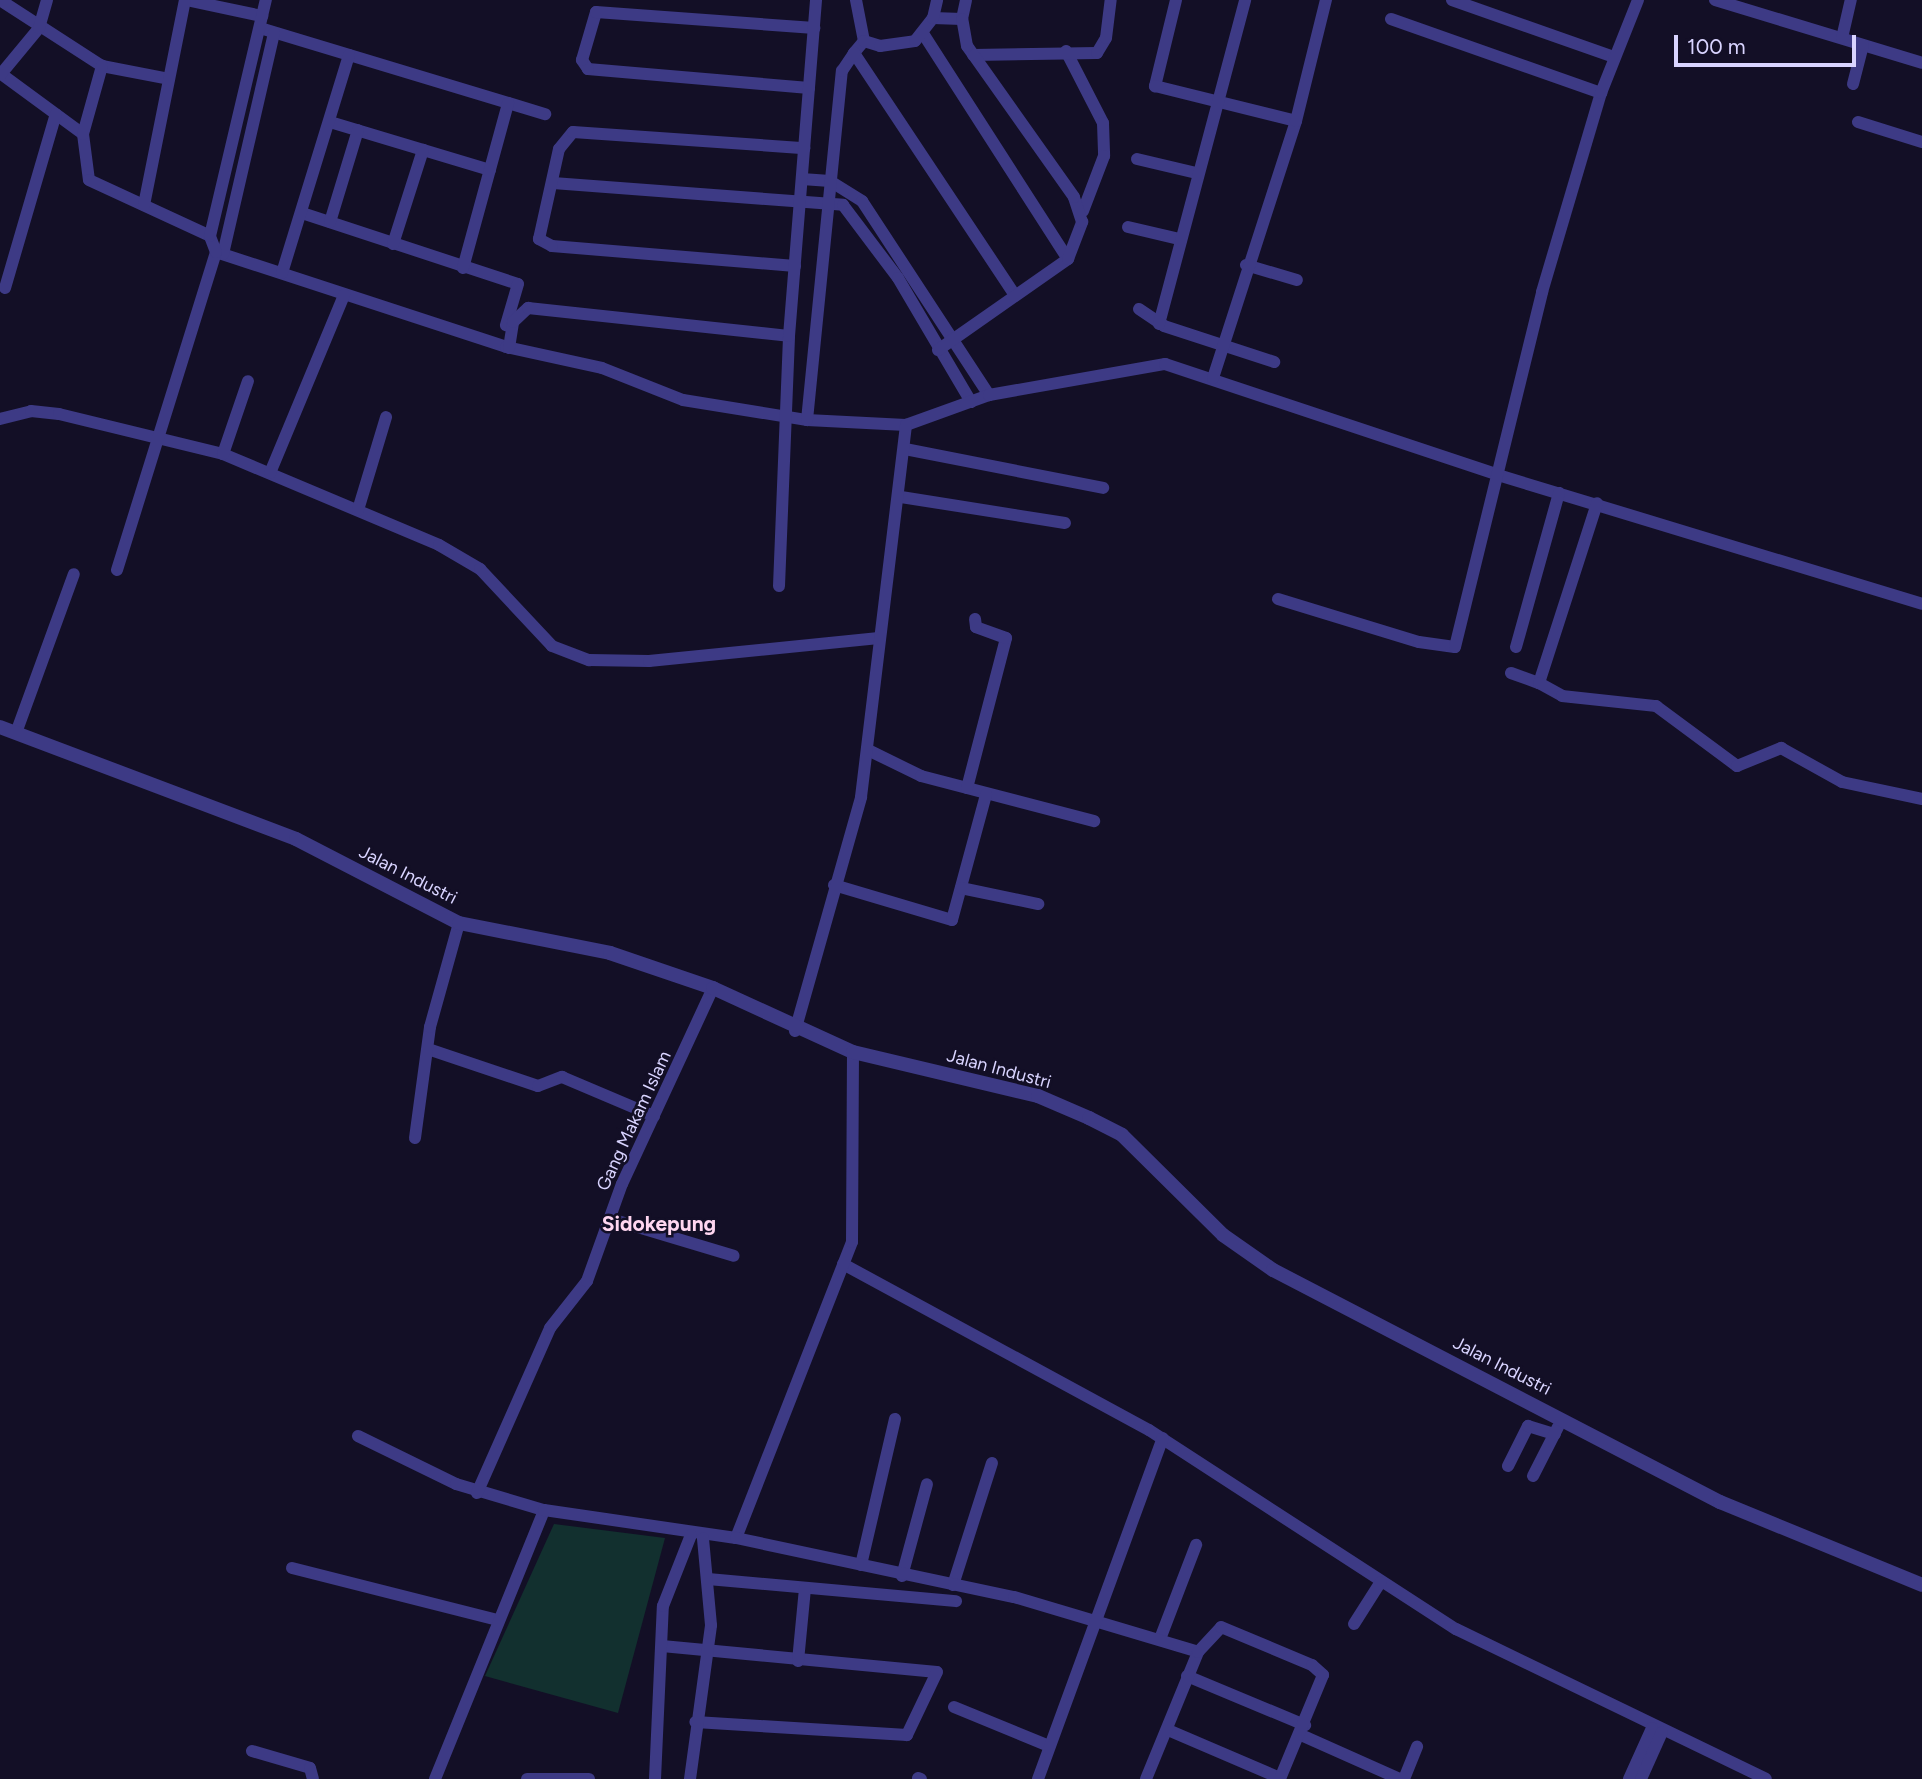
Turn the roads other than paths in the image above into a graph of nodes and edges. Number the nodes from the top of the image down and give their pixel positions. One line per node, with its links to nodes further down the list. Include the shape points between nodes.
1 (0, 0): 22 (street)
2 (47, 0): 22 (street)
3 (186, 0): 21 (street); 37 (street)
4 (266, 0): 21 (street)
5 (816, 0): 23 (street)
6 (856, 0): 27 (street)
7 (929, 0): 8 (street)
8 (937, 0): 18 (street)
9 (966, 0): 19 (street)
10 (1111, 0): 29 (street, via 1101,49)
11 (1176, 0): 42 (street, via 1154,85)
12 (1245, 0): 42 (street)
13 (1326, 0): 45 (street)
14 (1452, 0): 33 (street)
15 (1638, 0): 33 (street)
16 (1715, 0): 26 (street)
17 (1851, 0): 26 (street)
18 (933, 18): 19 (street); 25 (street)
19 (962, 19): 32 (street)
20 (1391, 19): 40 (street)
21 (261, 22): 24 (street); 66 (street)
22 (39, 28): 35 (street); 36 (street)
23 (814, 28): 39 (street); 39 (street, via 596,12 582,60 588,69)
24 (274, 33): 31 (street); 69 (street)
25 (924, 35): 27 (street, via 899,45); 70 (street)
26 (1842, 38): 28 (street)
27 (864, 41): 30 (street)
28 (1863, 45): 34 (street); 38 (street)
29 (1066, 51): 32 (street); 62 (street, via 1103,123 1104,156)
30 (854, 53): 57 (street, via 842,71); 78 (street)
31 (349, 55): 41 (street); 46 (street)
32 (973, 55): 62 (street)
33 (1614, 57): 40 (street)
34 (1922, 62)
35 (102, 66): 37 (street); 49 (street)
36 (1, 73): 43 (street)
37 (169, 79): 61 (street)
38 (1853, 85)
39 (809, 88): 51 (street)
40 (1601, 93): 100 (street, via 1542,292)
41 (508, 103): 44 (street); 54 (street)
42 (1218, 103): 45 (street); 55 (street)
43 (55, 114): 49 (street); 76 (street)
44 (545, 114)
45 (1296, 121): 71 (street)
46 (330, 122): 48 (street); 63 (street)
47 (1858, 122): 50 (street)
48 (358, 130): 52 (street); 64 (street)
49 (83, 134): 61 (street, via 89,180)
50 (1922, 142)
51 (804, 148): 56 (street); 58 (street, via 581,130 562,141)
52 (423, 150): 54 (street); 68 (street)
53 (1137, 159): 55 (street)
54 (490, 170): 73 (street)
55 (1196, 173): 67 (street)
56 (802, 179): 57 (street); 59 (street)
57 (830, 181): 60 (street); 82 (street, via 862,201)
58 (553, 183): 59 (street); 72 (street, via 539,239 545,245)
59 (801, 200): 60 (street); 72 (street)
60 (828, 201): 85 (street, via 843,205 871,237); 94 (street)
61 (144, 205): 66 (street)
62 (1083, 211): 70 (street, via 1078,245)
63 (302, 213): 64 (street); 74 (street)
64 (330, 222): 68 (street)
65 (1128, 227): 67 (street)
66 (210, 236): 69 (street)
67 (1180, 239): 80 (street)
68 (394, 244): 73 (street)
69 (219, 253): 74 (street); 96 (street)
70 (1068, 259): 78 (street)
71 (1246, 265): 75 (street); 83 (street)
72 (795, 266): 81 (street)
73 (463, 268): 84 (street, via 518,284)
74 (282, 273): 77 (street)
75 (1297, 280)
76 (5, 288)
77 (344, 295): 84 (street); 99 (street)
78 (1016, 295): 82 (street)
79 (1139, 309): 80 (street)
80 (1159, 324): 83 (street)
81 (789, 336): 84 (street, via 528,308 513,322); 91 (street)
82 (954, 340): 85 (street); 89 (street)
83 (1222, 342): 86 (street); 87 (street)
84 (505, 347): 91 (street, via 602,368 682,400)
85 (937, 349): 90 (street)
86 (1275, 362)
87 (1213, 378): 89 (street, via 1153,363); 100 (street)
88 (248, 382): 98 (street)
89 (989, 394): 90 (street)
90 (971, 402): 95 (street)
91 (786, 416): 94 (street); 109 (street)
92 (386, 417): 105 (street)
93 (0, 419): 96 (street, via 31,411)
94 (807, 420): 95 (street)
95 (906, 425): 97 (street)
96 (160, 434): 98 (street); 107 (street)
97 (905, 449): 101 (street); 103 (street)
98 (223, 454): 99 (street)
99 (270, 473): 105 (street)
100 (1498, 475): 102 (street); 110 (street, via 1455,646 1419,642)
101 (1103, 488)
102 (1559, 493): 104 (street); 114 (street)
103 (901, 497): 106 (street); 113 (street)
104 (1597, 503): 111 (street); 116 (street)
105 (358, 510): 113 (street, via 480,569 536,632 589,660 649,661)
106 (1065, 523)
107 (117, 570)
108 (74, 575): 118 (street)
109 (779, 586)
110 (1278, 599)
111 (1922, 604)
112 (975, 620): 120 (street, via 976,627 1006,638)
113 (879, 638): 119 (street)
114 (1516, 647)
115 (1511, 673): 116 (street)
116 (1539, 683): 122 (street, via 1562,695 1656,706 1738,766 1781,748 1842,782)
117 (0, 727): 118 (street, Jalan Industri)
118 (16, 733): 127 (street, Jalan Industri, via 296,839)
119 (868, 750): 120 (street, via 921,776); 124 (street, via 861,797)
120 (967, 788): 121 (street)
121 (986, 795): 123 (street); 125 (street)
122 (1922, 799)
123 (1094, 821)
124 (834, 885): 125 (street, via 952,920); 129 (street)
125 (961, 887): 126 (street)
126 (1038, 904)
127 (459, 923): 128 (street, Jalan Industri, via 610,953); 130 (street)
128 (713, 988): 129 (street, Jalan Industri); 132 (street, Gang Makam Islam)
129 (795, 1031): 131 (street, Jalan Industri)
130 (428, 1049): 132 (street, via 538,1086 562,1077); 133 (street)
131 (853, 1052): 136 (street, via 856,1205); 138 (street, Jalan Industri, via 1038,1096 1122,1135 1254,1260)
132 (654, 1116): 134 (street, Gang Makam Islam)
133 (415, 1138)
134 (611, 1219): 135 (street); 146 (street, Gang Makam Islam, via 587,1282 550,1328)
135 (734, 1256)
136 (843, 1264): 141 (street); 149 (street)
137 (895, 1419): 151 (street)
138 (1562, 1419): 139 (street); 158 (street, Jalan Industri, via 1720,1502)
139 (1555, 1433): 143 (street, via 1528,1426); 144 (street)
140 (358, 1436): 146 (street)
141 (1163, 1438): 156 (street); 162 (street)
142 (992, 1463): 157 (street)
143 (1508, 1466)
144 (1533, 1476)
145 (927, 1483): 155 (street)
146 (477, 1493): 147 (street)
147 (544, 1510): 148 (street); 161 (street)
148 (697, 1536): 149 (street); 153 (street); 154 (street)
149 (736, 1538): 151 (street)
150 (1196, 1545): 164 (street)
151 (861, 1565): 155 (street)
152 (292, 1568): 161 (street)
153 (678, 1569): 154 (street); 165 (street, via 663,1606)
154 (706, 1574): 159 (street); 166 (street, via 711,1625)
155 (902, 1576): 157 (street)
156 (1380, 1583): 163 (street); 174 (street, via 1511,1659)
157 (953, 1585): 162 (street)
158 (1922, 1585)
159 (805, 1588): 160 (street); 168 (street)
160 (956, 1601)
161 (497, 1620): 180 (street)
162 (1096, 1623): 164 (street); 175 (street)
163 (1354, 1624)
164 (1160, 1639): 167 (street)
165 (662, 1646): 166 (street); 183 (street)
166 (703, 1652): 168 (street); 171 (street)
167 (1199, 1652): 169 (street); 173 (street, via 1216,1630 1228,1628 1312,1665 1323,1681)
168 (798, 1661): 171 (street, via 937,1672 907,1735)
169 (1187, 1676): 172 (street); 173 (street)
170 (954, 1707): 175 (street)
171 (695, 1722): 184 (street)
172 (1168, 1730): 178 (street); 186 (street)
173 (1303, 1730): 178 (street); 187 (street)
174 (1657, 1730): 188 (street); 189 (street); 190 (street)
175 (1049, 1746): 185 (street)
176 (1417, 1746): 187 (street)
177 (252, 1751): 179 (street, via 310,1768)
178 (1280, 1778)
179 (313, 1779)
180 (435, 1779)
181 (527, 1779): 182 (street)
182 (589, 1779)
183 (655, 1779)
184 (690, 1779)
185 (1038, 1779)
186 (1146, 1779)
187 (1402, 1779)
188 (1629, 1779)
189 (1641, 1779)
190 (1766, 1779)

